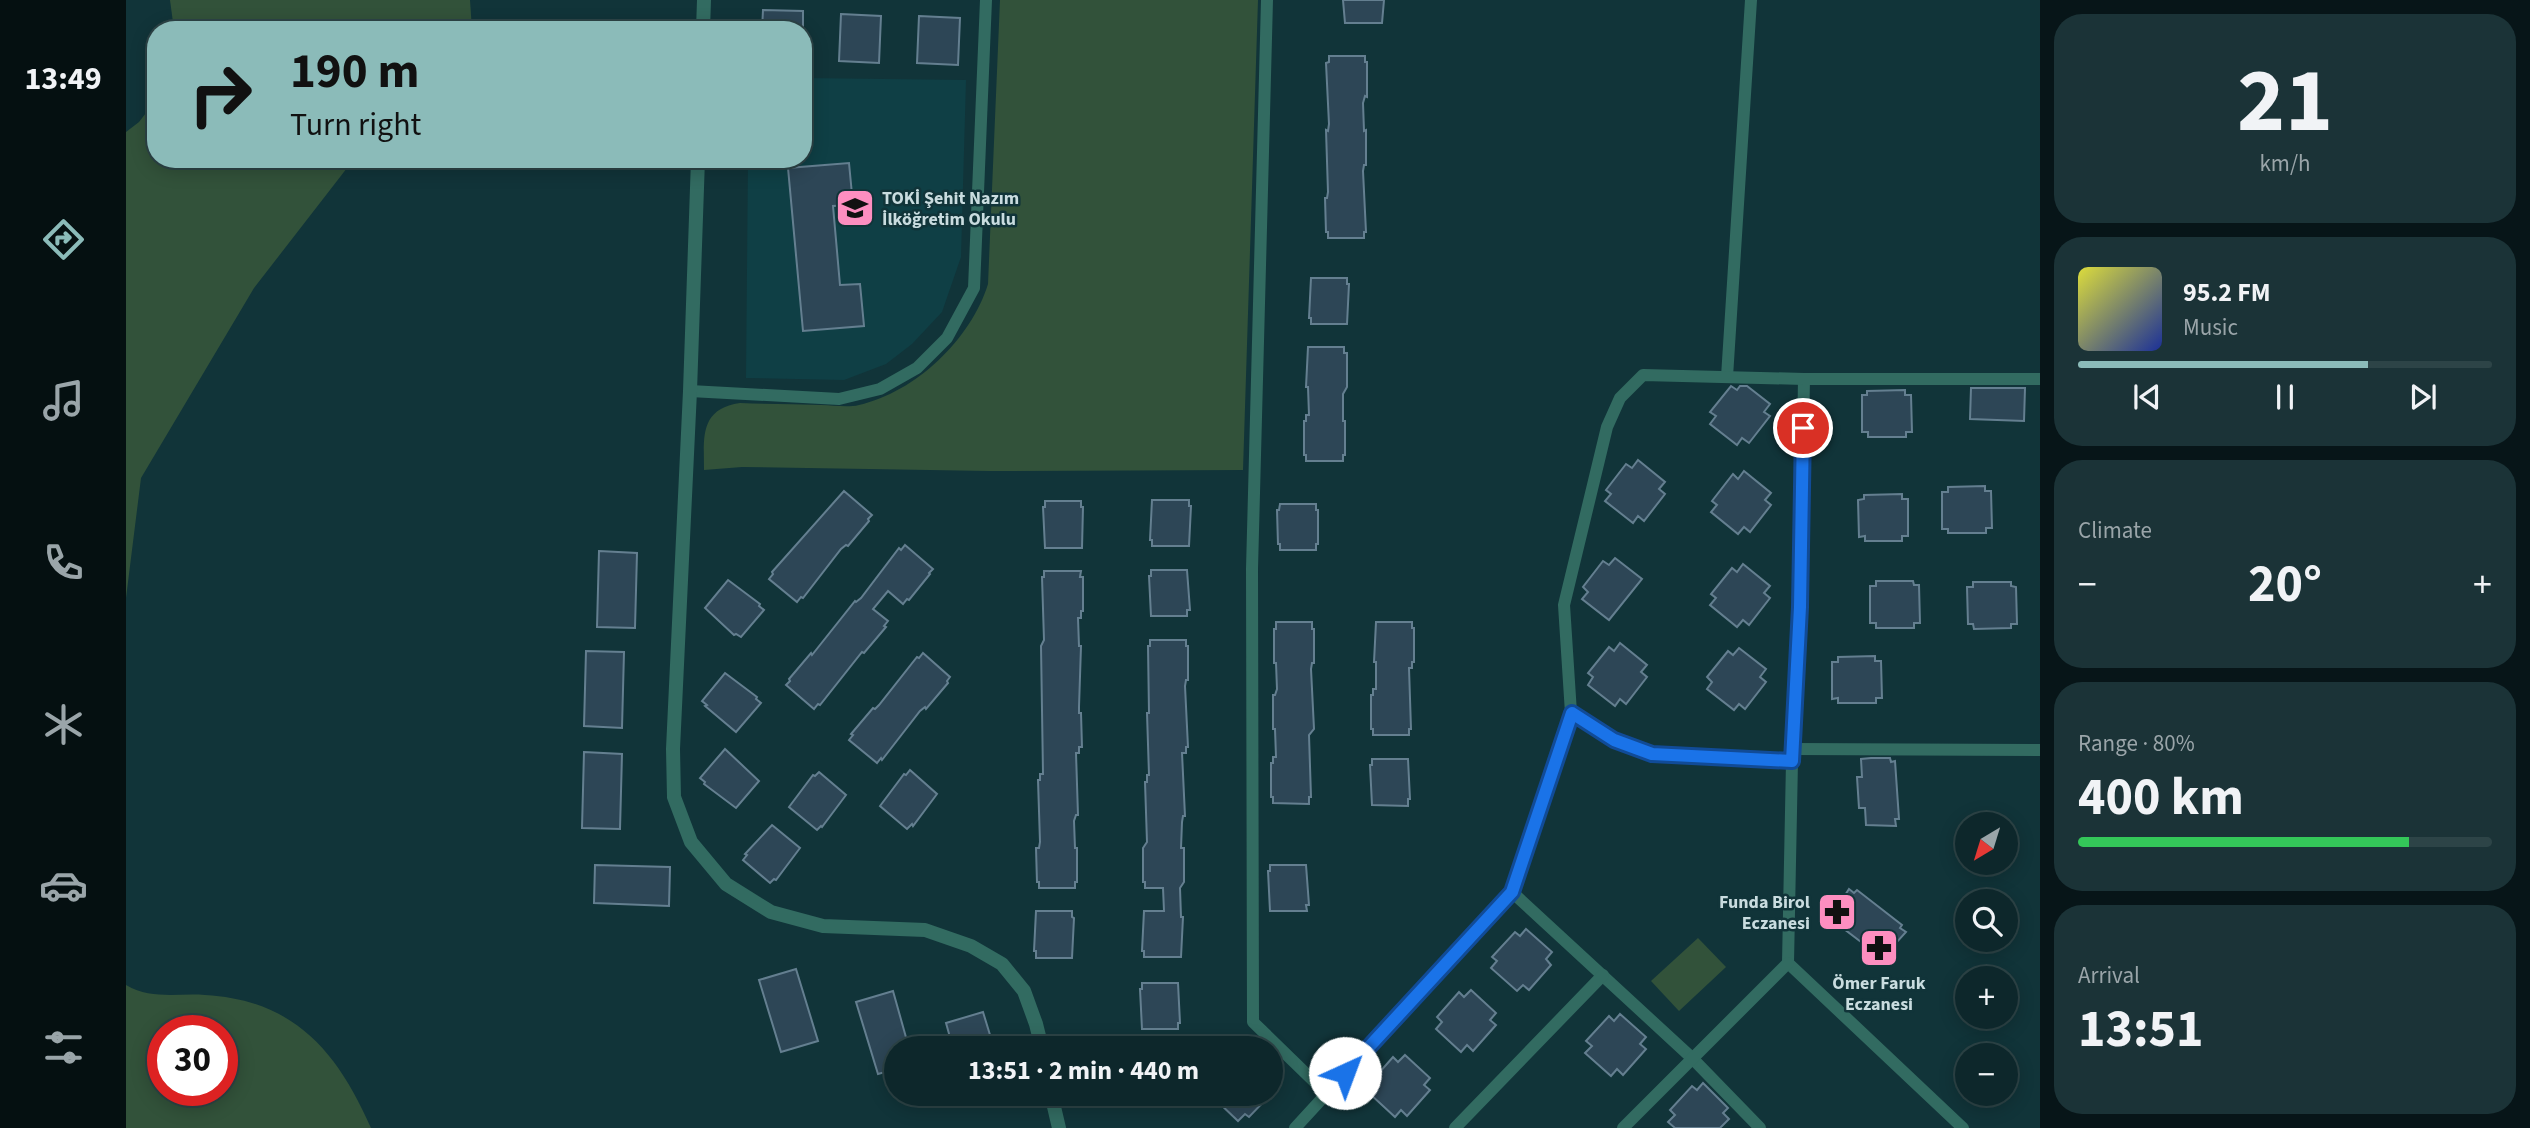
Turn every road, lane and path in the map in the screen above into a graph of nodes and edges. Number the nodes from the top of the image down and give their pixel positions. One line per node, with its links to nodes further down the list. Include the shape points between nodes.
1 (704, 0): 5 (street)
2 (986, 0): 10 (street, via 974,288 947,338 917,368 880,389 839,398)
3 (1267, 0): 19 (street, via 1252,569 1254,1022)
4 (1751, 0): 7 (street)
5 (703, 21)
6 (698, 168): 10 (street)
7 (1727, 377): 8 (street); 11 (street, via 1643,375 1620,398 1607,427 1564,605)
8 (1804, 379): 9 (street); 13 (street)
9 (2040, 379)
10 (690, 391): 17 (street, via 673,749 674,797 691,842 726,884 771,912 823,926 925,930 971,946 1002,964 1024,991)
11 (1572, 713): 13 (street, via 1614,740 1652,754); 14 (street)
12 (2040, 750): 13 (street)
13 (1792, 755): 15 (street)
14 (1512, 892): 16 (street); 19 (street)
15 (1788, 963): 18 (street); 26 (street)
16 (1603, 975): 18 (street); 23 (street)
17 (1039, 1036)
18 (1692, 1058): 24 (street); 25 (street)
19 (1326, 1093): 22 (street)
20 (1054, 1106): 21 (street)
21 (1059, 1128)
22 (1295, 1128)
23 (1455, 1128)
24 (1623, 1128)
25 (1760, 1128)
26 (1963, 1128)

